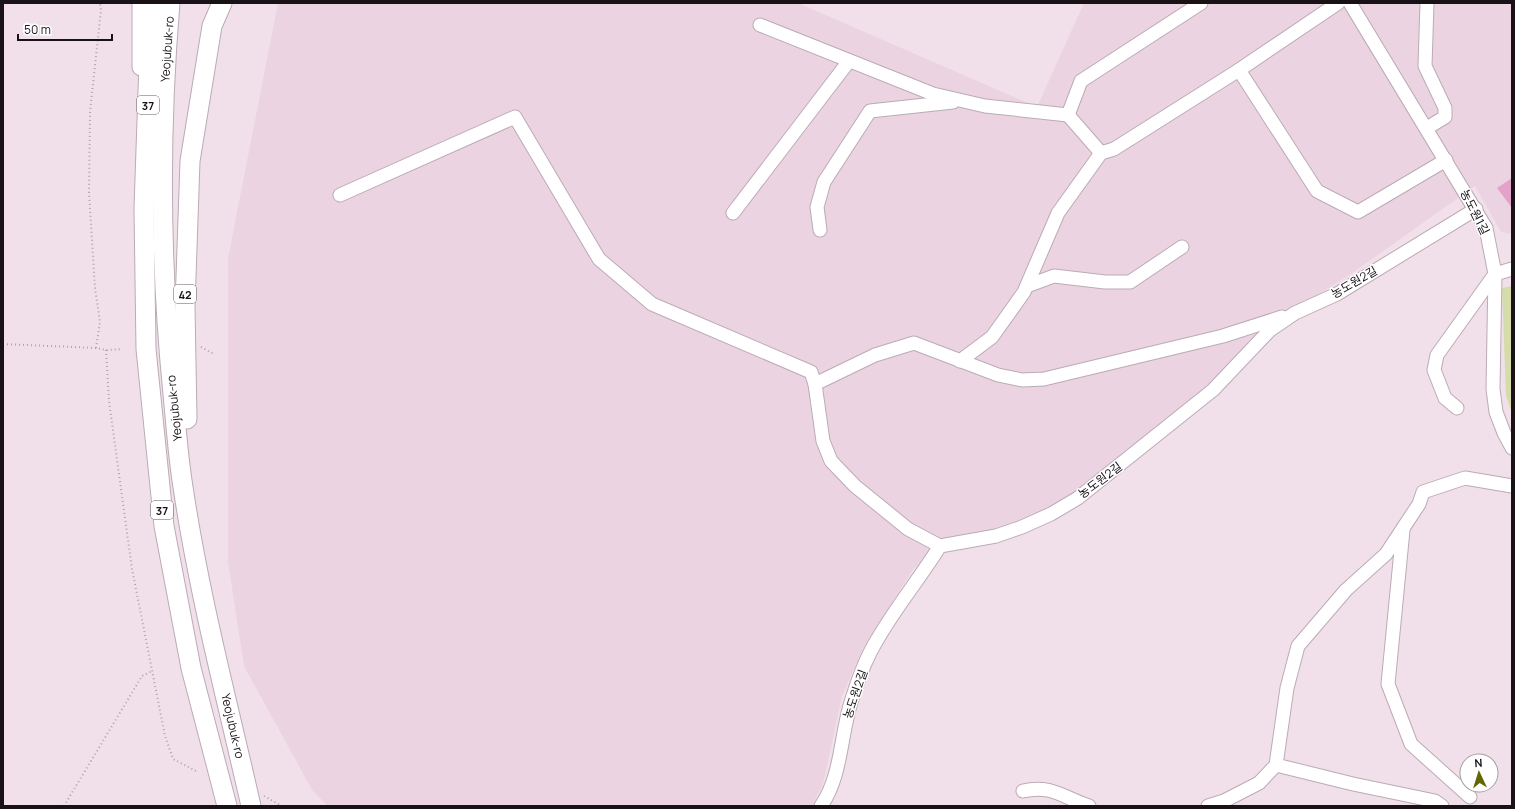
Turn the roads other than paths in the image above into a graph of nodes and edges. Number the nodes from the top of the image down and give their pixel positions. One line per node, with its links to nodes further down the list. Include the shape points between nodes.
1 (141, 3): 20 (main road)
2 (154, 3): 20 (highway, Yeojubuk-ro / 37, via 149,62)
3 (170, 3): 13 (highway, Yeojubuk-ro / 37)
4 (178, 3): 13 (main road)
5 (222, 3): 36 (highway, 42, via 212,26 190,160 185,290 186,402)
6 (1201, 3): 15 (street, via 1080,81)
7 (1338, 3): 12 (street)
8 (1350, 3): 16 (street, 농도원1길)
9 (1427, 3): 16 (street, via 1425,66 1445,108 1445,116)
10 (760, 25): 11 (street)
11 (849, 60): 14 (street, via 933,94); 22 (street)
12 (1239, 70): 17 (street, via 1114,149); 18 (street, via 1317,192 1358,212)
13 (164, 99): 36 (highway, Yeojubuk-ro / 37, via 162,192 167,334 182,486)
14 (962, 101): 15 (street); 23 (street, via 870,111 824,182 817,207)
15 (1068, 115): 17 (street)
16 (1427, 128): 18 (street, 농도원1길)
17 (1101, 153): 27 (street, via 1058,213)
18 (1446, 160): 21 (street, 농도원1길)
19 (340, 195): 30 (street, via 515,117 599,259 652,304 811,372)
20 (144, 208): 41 (highway, Yeojubuk-ro / 37, via 146,349 164,526 191,668)
21 (1476, 209): 26 (street, 농도원1길, via 1486,228); 28 (street, 농도원2길, via 1336,294)
22 (733, 213)
23 (820, 230)
24 (1182, 247): 27 (street, via 1130,282 1054,276)
25 (1512, 269): 26 (street)
26 (1495, 274): 31 (street, via 1437,355 1434,370 1445,398); 32 (street, 농도원1길, via 1493,388 1496,412)
27 (1027, 286): 29 (street, via 992,337)
28 (1295, 313): 29 (street, via 1223,336 1044,379 1022,380); 35 (street, 농도원2길, via 1270,330 1213,390 1078,498 1022,527 996,536)
29 (960, 362): 30 (street, via 914,343 875,355)
30 (815, 384): 35 (street, via 823,441 831,461 855,486 908,529)
31 (1457, 408)
32 (1512, 448)
33 (1512, 486): 34 (street, via 1465,478 1423,492 1419,504)
34 (1403, 528): 37 (street, via 1386,554 1346,590 1298,646 1287,688); 39 (street, via 1388,684 1411,744)
35 (940, 546): 42 (street, 농도원2길, via 876,641 852,696 835,777)
36 (201, 588): 40 (highway, Yeojubuk-ro / 37)
37 (1276, 765): 44 (street, via 1259,783 1224,801); 45 (street, via 1435,801)
38 (1023, 791): 43 (street, via 1035,788 1056,792)
39 (1470, 797)
40 (255, 800)
41 (227, 806)
42 (821, 806)
43 (1089, 806)
44 (1208, 806)
45 (1442, 806)

